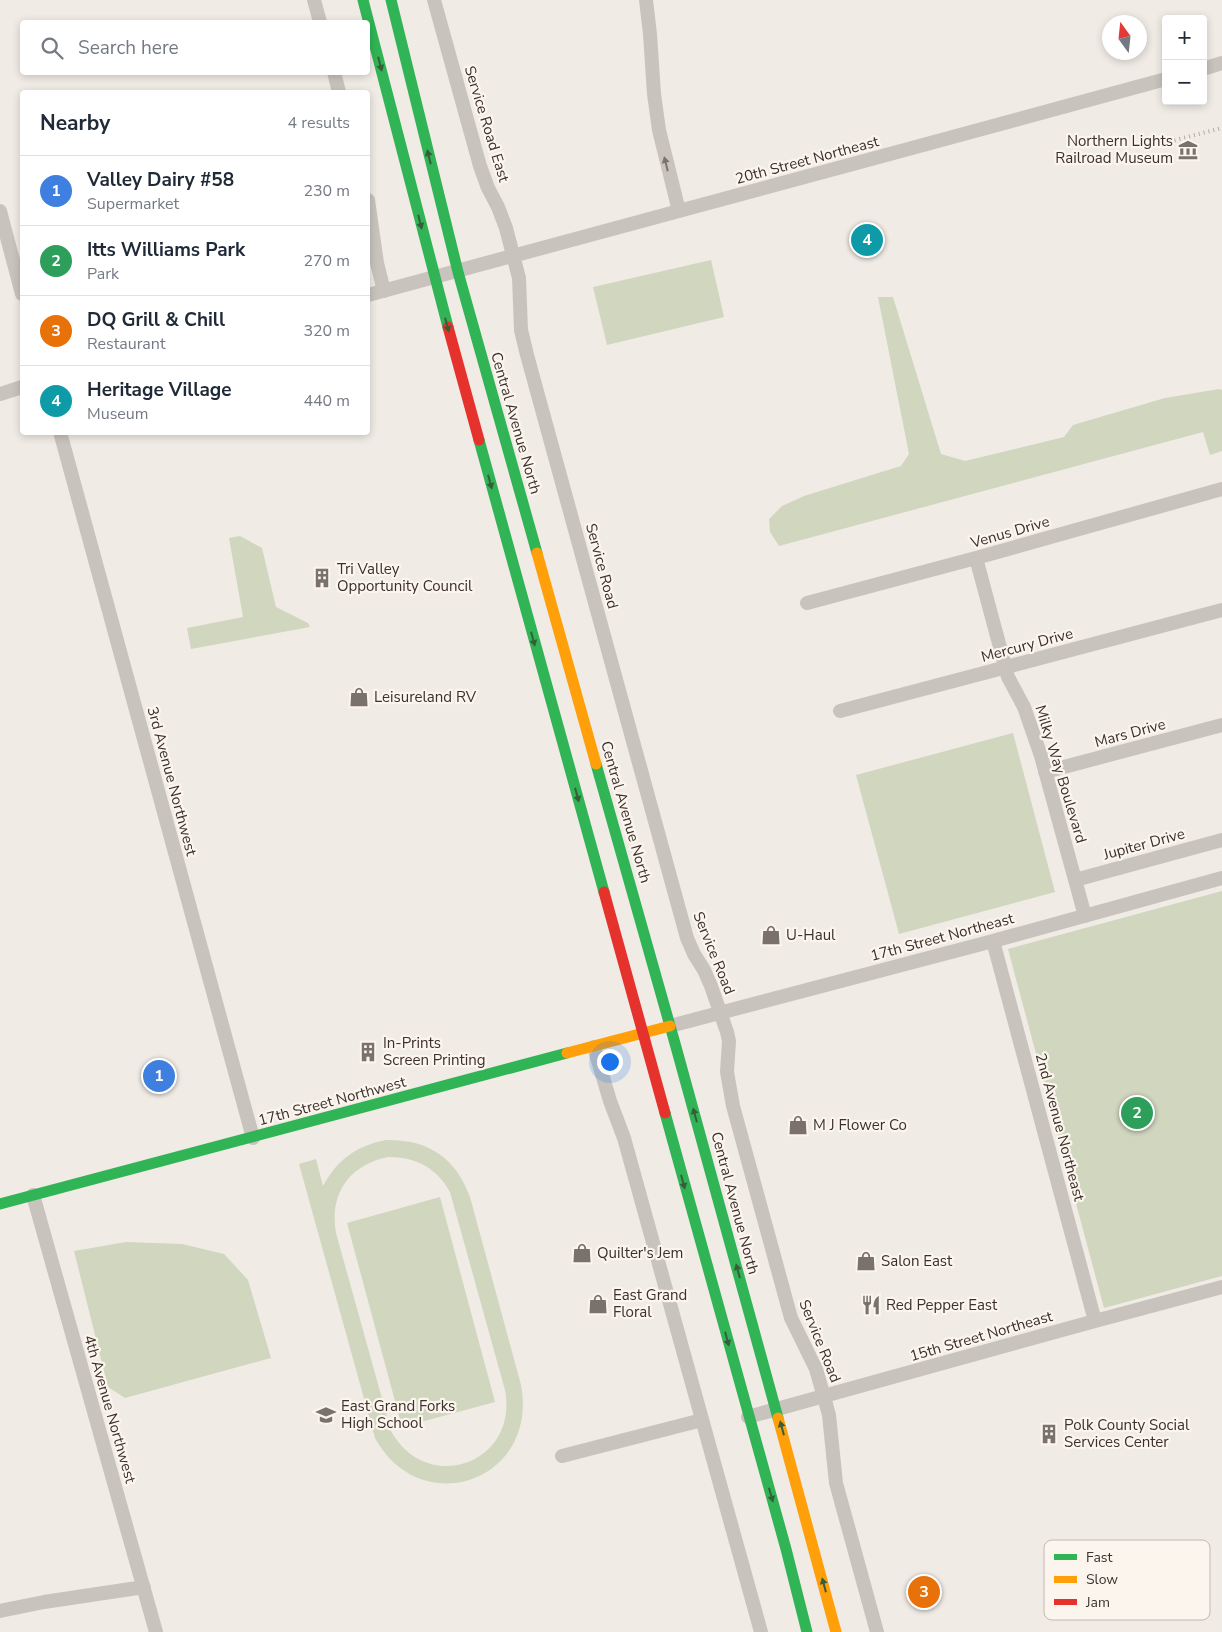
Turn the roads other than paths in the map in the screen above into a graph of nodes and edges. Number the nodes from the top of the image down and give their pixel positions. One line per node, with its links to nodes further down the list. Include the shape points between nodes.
1 (314, 0): 6 (street)
2 (363, 0): 7 (main road, one-way to 7)
3 (391, 0): 18 (main road, Central Avenue North, one-way to 3)
4 (434, 0): 17 (street, Service Road East, via 480,166 498,206)
5 (646, 0): 15 (street, one-way to 5, via 659,130)
6 (319, 20)
7 (368, 20)
8 (370, 27): 19 (main road, one-way to 19)
9 (1222, 64): 10 (street)
10 (1207, 67)
11 (335, 75): 13 (street)
12 (1162, 80): 15 (street, 20th Street Northeast)
13 (339, 90)
14 (0, 210): 20 (street)
15 (679, 211): 17 (street, 20th Street Northeast)
16 (370, 214): 21 (street)
17 (514, 255): 18 (street, 20th Street Northeast); 39 (street, Service Road, via 520,286 521,330 530,364 687,938 704,970)
18 (458, 272): 19 (street, 20th Street Northeast); 40 (main road, Central Avenue North)
19 (434, 278): 21 (street, 20th Street Northeast); 41 (main road, one-way to 41)
20 (20, 286)
21 (384, 291): 22 (street, 20th Street Northeast)
22 (370, 294)
23 (20, 388): 24 (street)
24 (0, 394)
25 (61, 435): 43 (street, 3rd Avenue Northwest)
26 (1222, 489): 27 (street, Venus Drive)
27 (976, 558): 28 (street, Venus Drive); 30 (street, Milky Way Boulevard)
28 (807, 603)
29 (1222, 610): 30 (street, Mercury Drive)
30 (1006, 668): 31 (street, Mercury Drive); 33 (street, Milky Way Boulevard, via 1011,685 1024,707)
31 (840, 711)
32 (1222, 725): 33 (street, Mars Drive)
33 (1046, 772): 36 (street, Milky Way Boulevard)
34 (1222, 840): 36 (street, Jupiter Drive)
35 (1222, 878): 37 (street, 17th Street Northeast)
36 (1075, 880): 37 (street, Milky Way Boulevard)
37 (1085, 916): 38 (street, 17th Street Northeast)
38 (993, 941): 39 (street, 17th Street Northeast); 47 (street, 2nd Avenue Northeast)
39 (720, 1013): 40 (street, 17th Street Northeast); 48 (street, Service Road, via 729,1041 727,1072 733,1106 791,1318 816,1370)
40 (670, 1026): 41 (main road, 17th Street Northwest); 49 (main road, Central Avenue North, one-way to 40)
41 (642, 1034): 42 (main road, 17th Street Northwest); 50 (main road, one-way to 50)
42 (594, 1046): 43 (main road, 17th Street Northwest); 51 (street, via 624,1138)
43 (254, 1138): 44 (main road, 17th Street Northwest)
44 (33, 1195): 45 (main road, 17th Street Northwest); 53 (street, 4th Avenue Northwest)
45 (0, 1204)
46 (1222, 1287): 47 (street, 15th Street Northeast)
47 (1095, 1321): 48 (street, 15th Street Northeast)
48 (824, 1396): 49 (street, 15th Street Northeast); 59 (street, Service Road, via 836,1483)
49 (776, 1409): 50 (street, 15th Street Northeast); 58 (main road, Central Avenue North, one-way to 49)
50 (748, 1417): 57 (main road, one-way to 57)
51 (702, 1420): 52 (street); 56 (street)
52 (562, 1456)
53 (144, 1588): 54 (street, via 53,1600); 55 (street, 4th Avenue Northwest)
54 (0, 1611)
55 (156, 1632)
56 (761, 1632)
57 (807, 1632)
58 (836, 1632)
59 (877, 1632)

